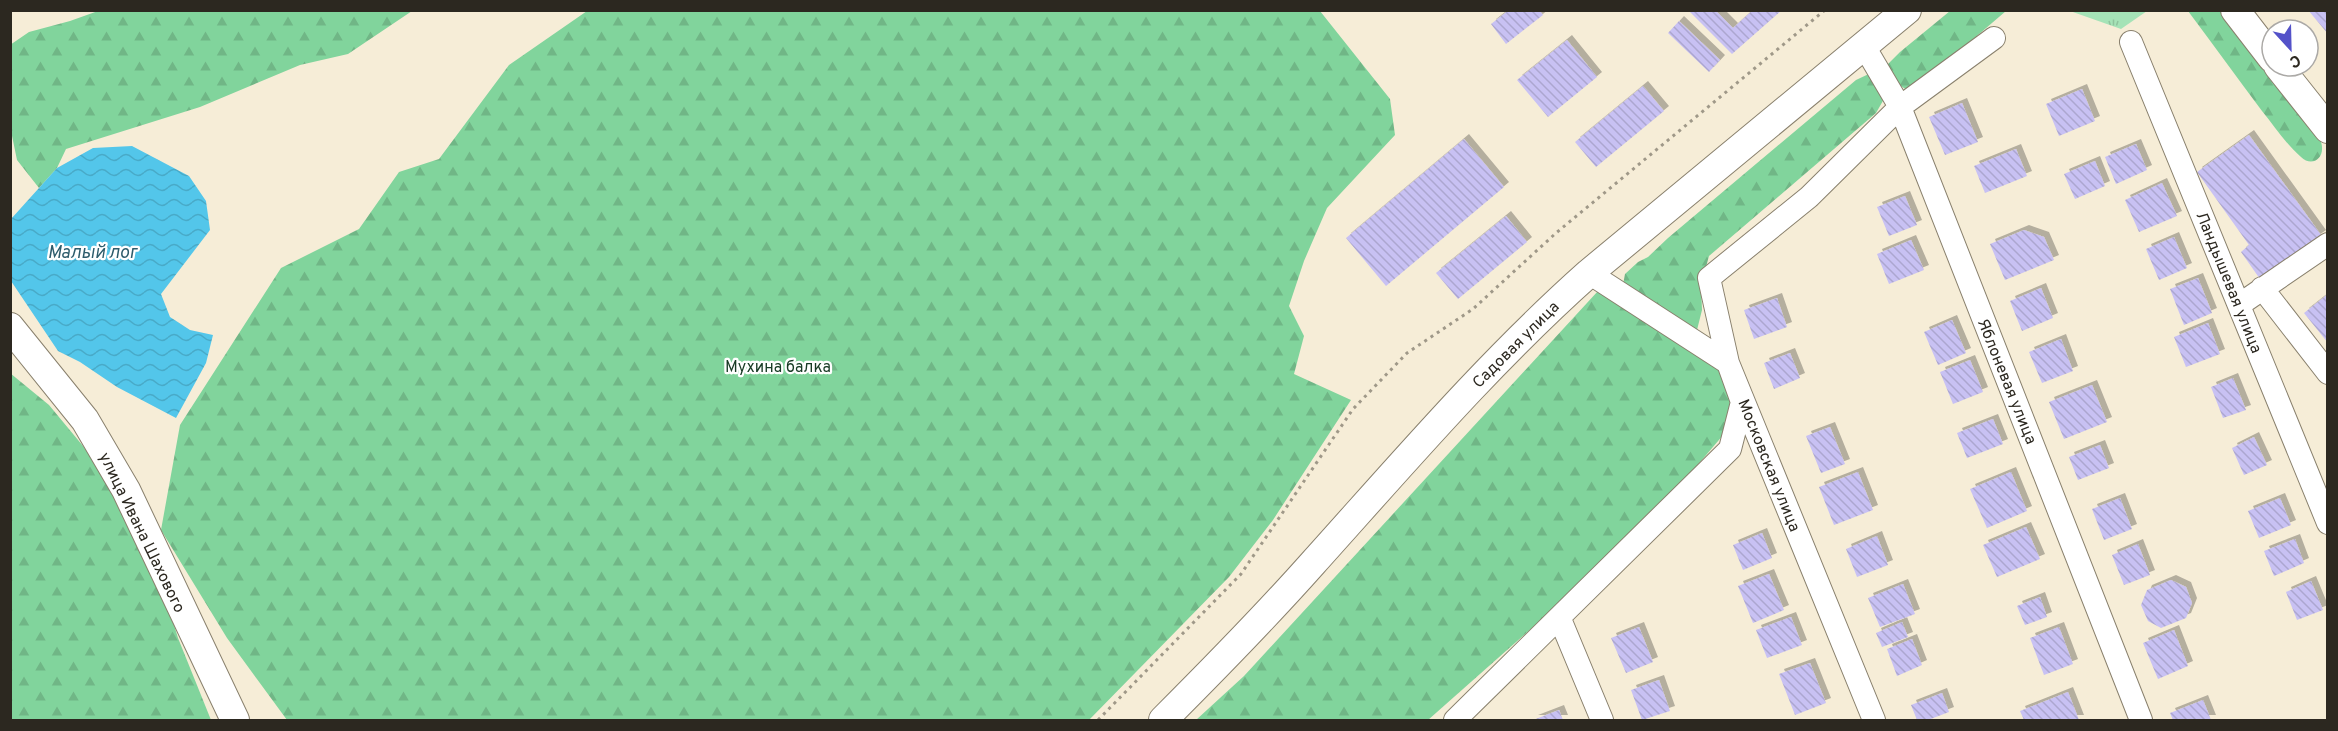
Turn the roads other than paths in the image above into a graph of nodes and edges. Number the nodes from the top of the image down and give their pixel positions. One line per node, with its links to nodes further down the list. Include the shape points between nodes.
1 (1907, 10): 6 (main road, Садовая улица)
2 (2235, 10): 5 (main road)
3 (1994, 38): 8 (street)
4 (2131, 42): 13 (street, Ландышевая улица)
5 (2260, 42)
6 (1864, 46): 8 (street, Яблоневая улица); 11 (main road, Садовая улица)
7 (2288, 78): 9 (main road)
8 (1900, 107): 15 (street, via 1809,197 1708,278); 24 (street, Яблоневая улица)
9 (2328, 129)
10 (2328, 244): 12 (street)
11 (1589, 273): 15 (street); 20 (main road, Садовая улица, via 1493,364 1312,564)
12 (2262, 288): 13 (street); 16 (street)
13 (2239, 305): 17 (street, Ландышевая улица)
14 (10, 327): 19 (main road, улица Ивана Шахового, via 86,420 126,490)
15 (1728, 363): 18 (street, via 1742,402 1730,449); 23 (street, Московская улица)
16 (2328, 373)
17 (2328, 523)
18 (1560, 619): 21 (street); 22 (street)
19 (235, 720)
20 (1163, 720)
21 (1455, 720)
22 (1602, 720)
23 (1875, 720)
24 (2141, 720)

